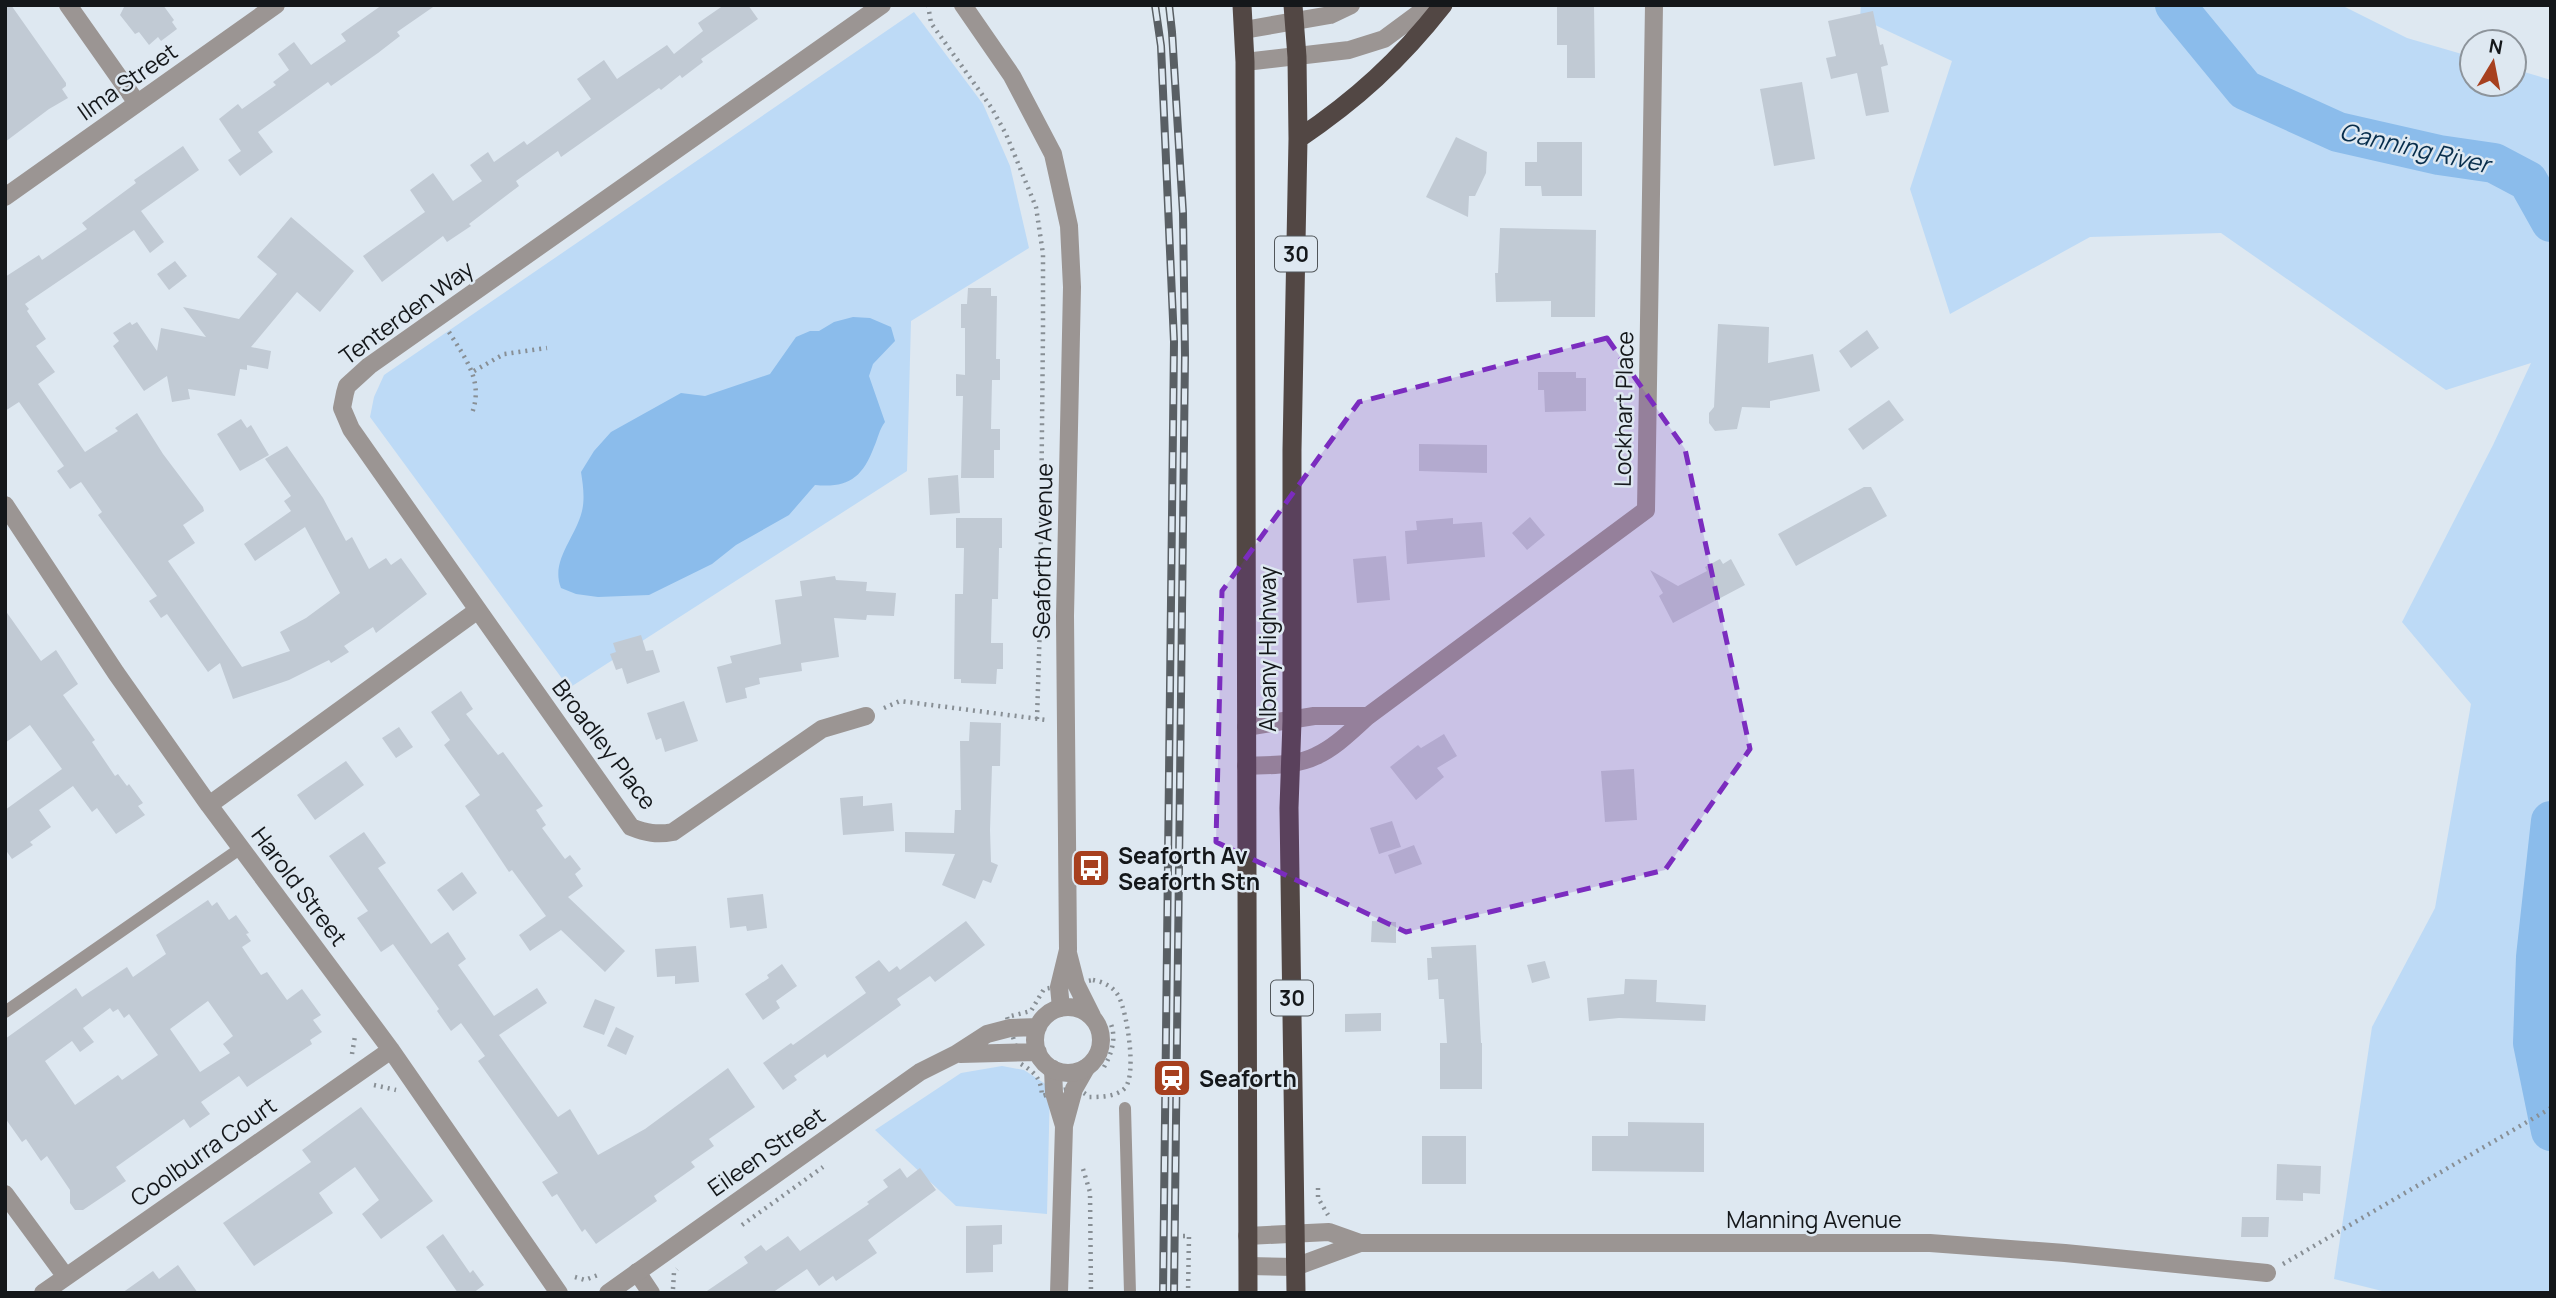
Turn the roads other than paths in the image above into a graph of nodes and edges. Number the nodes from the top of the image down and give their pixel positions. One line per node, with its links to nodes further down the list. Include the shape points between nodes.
1 (68, 5): 14 (street)
2 (276, 5): 14 (street, Ilma Street)
3 (882, 5): 18 (street, Tenterden Way, via 439,316 347,386 342,408 351,429)
4 (963, 5): 27 (street, Seaforth Avenue, via 1012,76 1053,154 1069,226)
5 (1242, 5): 11 (highway, Albany Highway / 30)
6 (1351, 5): 10 (street, via 1330,15)
7 (1430, 5): 12 (street, via 1384,39 1349,50)
8 (1443, 5): 15 (highway, via 1378,78)
9 (1654, 5): 20 (street, Lockhart Place, via 1646,510)
10 (1294, 13): 11 (street); 12 (highway, Albany Highway / 30)
11 (1244, 30): 13 (highway, Albany Highway / 30)
12 (1297, 57): 13 (street); 15 (highway, Albany Highway / 30)
13 (1245, 62): 22 (highway, Albany Highway / 30)
14 (137, 103): 16 (street, Ilma Street)
15 (1298, 139): 21 (highway, Albany Highway / 30)
16 (5, 197)
17 (5, 505): 25 (street, Harold Street)
18 (478, 610): 19 (street, Broadley Place, via 631,827 645,833 673,832 821,729); 25 (street)
19 (866, 716)
20 (1368, 716): 21 (street, via 1314,716); 23 (street, Lockhart Place, via 1315,757)
21 (1292, 721): 22 (street); 23 (highway, Albany Highway / 30)
22 (1246, 727): 24 (highway, Albany Highway / 30)
23 (1290, 763): 24 (street, Lockhart Place); 40 (highway, Albany Highway / 30)
24 (1246, 766): 41 (highway, Albany Highway / 30)
25 (209, 805): 26 (street, Harold Street)
26 (242, 848): 29 (lane); 32 (street, Harold Street)
27 (1068, 986): 28 (street, Seaforth Avenue); 30 (street, Seaforth Avenue)
28 (1061, 1008): 30 (street); 31 (street)
29 (5, 1012)
30 (1092, 1016): 35 (street, via 1101,1044)
31 (1038, 1027): 33 (street); 34 (street, Eileen Street, via 987,1034)
32 (391, 1050): 47 (street, Coolburra Court); 49 (street, Harold Street)
33 (1038, 1052): 34 (street, Eileen Street, via 1017,1060); 36 (street)
34 (956, 1054): 45 (street, Eileen Street, via 920,1072)
35 (1086, 1068): 36 (street, via 1076,1072); 38 (street, via 1074,1089)
36 (1053, 1069): 38 (street, via 1054,1093)
37 (1125, 1108): 53 (lane)
38 (1064, 1126): 52 (street)
39 (5, 1194): 47 (street)
40 (1295, 1233): 41 (street, Manning Avenue); 42 (street, Manning Avenue, via 1329,1232); 44 (highway, Albany Highway / 30)
41 (1247, 1236): 43 (highway, Albany Highway / 30)
42 (1360, 1243): 44 (street, Manning Avenue); 46 (street, Manning Avenue, via 1930,1243)
43 (1248, 1266): 44 (street, Manning Avenue); 54 (highway, Albany Highway / 30)
44 (1295, 1267): 55 (highway, Albany Highway / 30)
45 (637, 1272): 50 (street, Eileen Street); 51 (street)
46 (2267, 1273)
47 (66, 1277): 48 (street, Coolburra Court)
48 (43, 1293)
49 (559, 1293)
50 (608, 1293)
51 (651, 1293)
52 (1059, 1293)
53 (1130, 1293)
54 (1248, 1293)
55 (1296, 1293)

